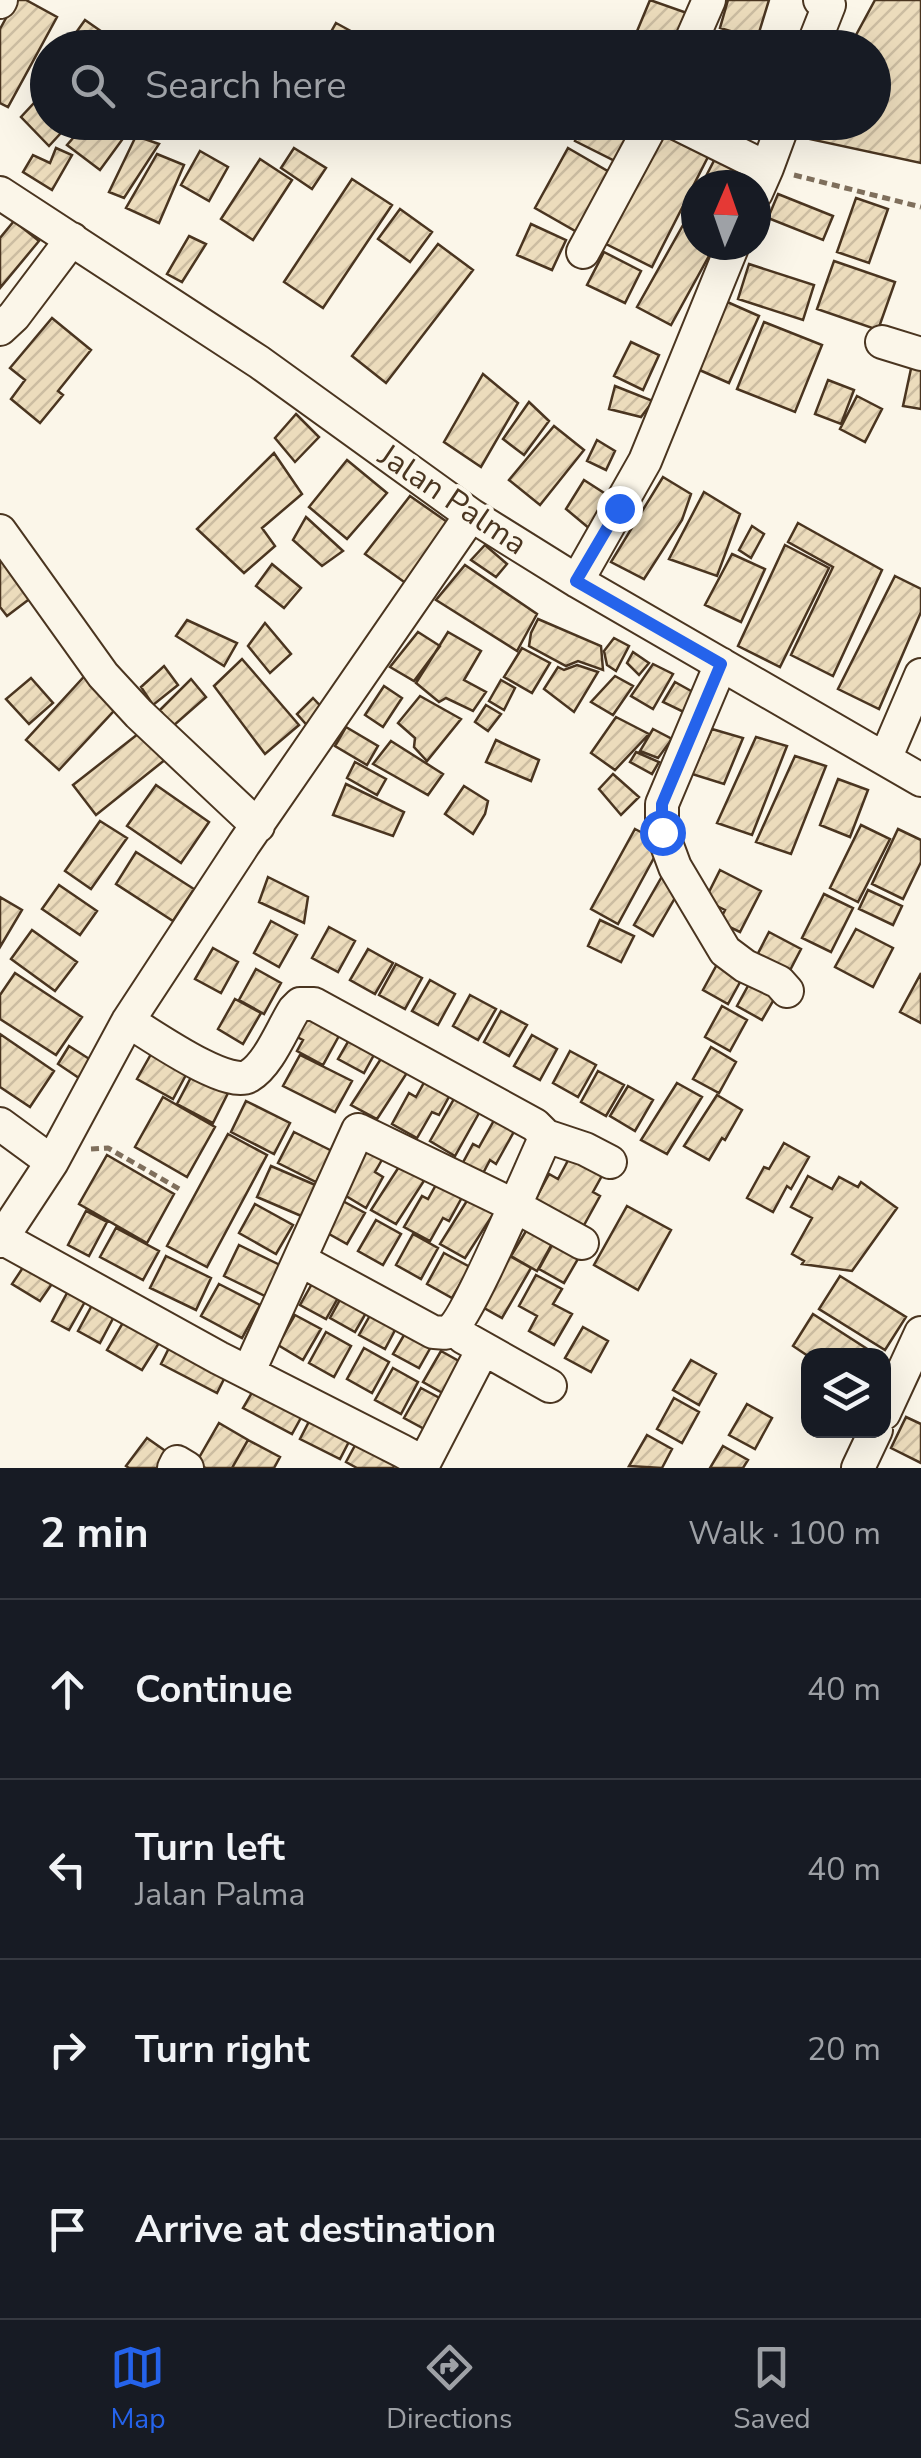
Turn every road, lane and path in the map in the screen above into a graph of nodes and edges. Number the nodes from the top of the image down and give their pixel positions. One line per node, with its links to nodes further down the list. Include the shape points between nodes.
1 (709, 0): 3 (street)
2 (826, 2): 4 (street)
3 (696, 30)
4 (817, 30)
5 (643, 140): 14 (street)
6 (701, 140): 8 (street)
7 (777, 140): 9 (street)
8 (747, 170)
9 (766, 170)
10 (771, 182): 12 (path)
11 (2, 196): 13 (street, Jalan Palma)
12 (921, 207)
13 (72, 239): 16 (street); 19 (street, Jalan Palma, via 259,362)
14 (583, 252)
15 (727, 260): 21 (street, via 645,461)
16 (0, 329)
17 (882, 342): 18 (street)
18 (921, 354)
19 (471, 515): 21 (street, Jalan Palma); 26 (street)
20 (0, 531): 26 (street, via 103,675)
21 (576, 581): 22 (street, Jalan Palma)
22 (721, 664): 24 (street, Jalan Palma); 27 (street, via 662,804 662,832 725,951)
23 (921, 675): 24 (street)
24 (885, 759): 25 (street, Jalan Palma)
25 (921, 780)
26 (258, 826): 28 (street)
27 (787, 991)
28 (128, 1022): 30 (street, via 240,1079 260,1065 294,1010 314,1004); 31 (street)
29 (0, 1124): 31 (street)
30 (546, 1136): 32 (street); 34 (street)
31 (52, 1162): 33 (path, via 108,1148); 35 (street)
32 (610, 1162)
33 (182, 1190)
34 (514, 1204): 36 (street); 37 (street, via 358,1130); 38 (street)
35 (1, 1240): 41 (street)
36 (582, 1243)
37 (300, 1260): 38 (street, via 433,1332); 41 (street)
38 (451, 1330): 40 (street)
39 (921, 1333): 43 (street)
40 (483, 1349): 42 (street); 45 (street)
41 (248, 1371): 45 (street)
42 (550, 1386)
43 (891, 1399)
44 (872, 1438): 48 (street)
45 (422, 1466)
46 (174, 1468): 47 (street, via 177,1462)
47 (187, 1468)
48 (858, 1468)

